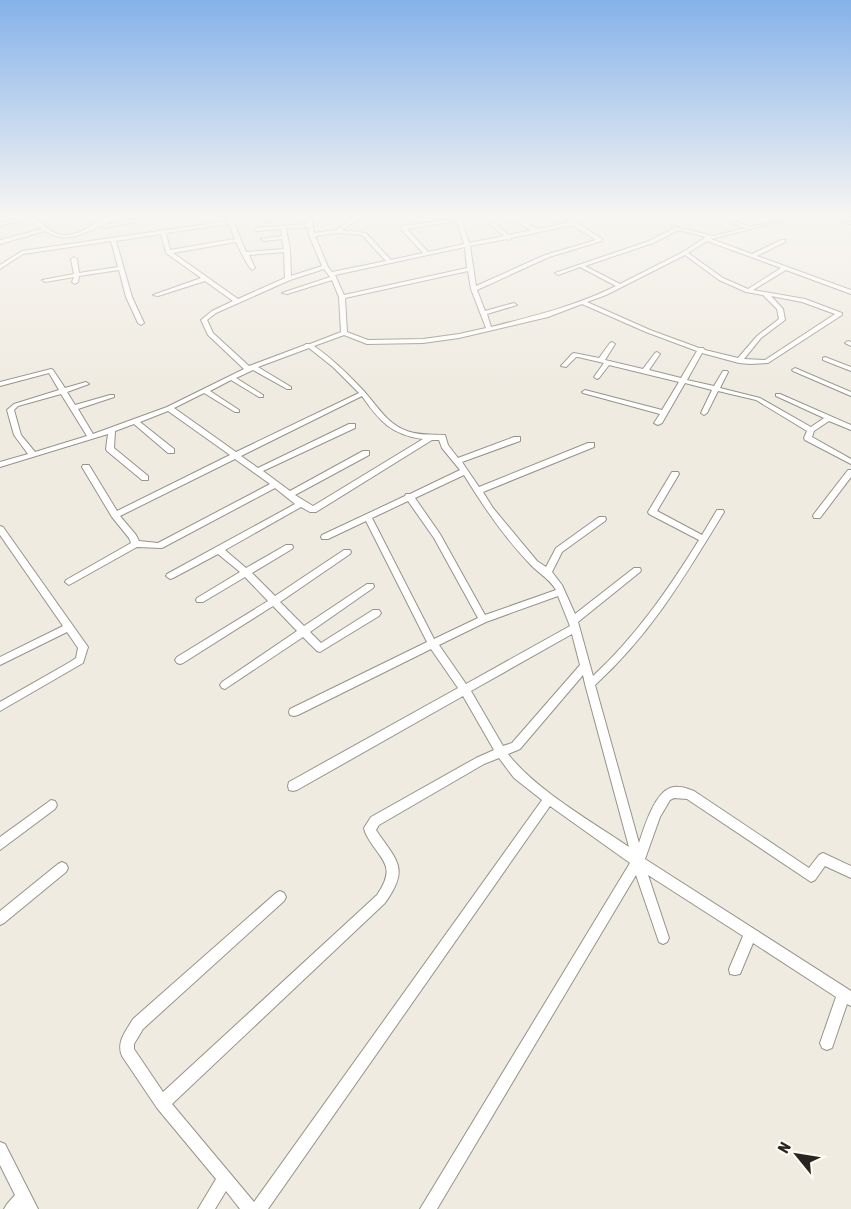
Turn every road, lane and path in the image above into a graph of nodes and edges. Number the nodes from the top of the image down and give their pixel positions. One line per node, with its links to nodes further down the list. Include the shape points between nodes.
1 (93, 272): 16 (street)
2 (122, 272): 34 (street)
3 (195, 272): 18 (street)
4 (288, 272): 19 (street)
5 (309, 272): 19 (street)
6 (330, 272): 17 (street)
7 (348, 272): 17 (street)
8 (454, 272): 29 (street)
9 (471, 272): 23 (street)
10 (511, 272): 23 (street)
11 (594, 272): 22 (street)
12 (647, 272): 22 (street)
13 (712, 272): 24 (street)
14 (778, 272): 24 (street)
15 (794, 272): 25 (street)
16 (77, 275): 20 (street); 21 (street)
17 (333, 276): 26 (street); 29 (street)
18 (204, 279): 28 (street); 30 (street)
19 (288, 279): 30 (street)
20 (45, 280)
21 (75, 282)
22 (620, 286): 31 (street)
23 (474, 289): 33 (street)
24 (748, 291): 27 (street)
25 (851, 292)
26 (285, 293)
27 (765, 294): 43 (street, via 780,309 782,320 759,337); 43 (street, via 803,300 840,314 766,362)
28 (156, 295)
29 (342, 297): 36 (street)
30 (238, 302): 45 (street, via 204,320 210,334)
31 (584, 303): 35 (street); 39 (street, via 638,329)
32 (514, 305): 33 (street)
33 (483, 313): 35 (street)
34 (141, 323)
35 (489, 328): 36 (street, via 401,343 367,342)
36 (344, 333): 38 (street)
37 (612, 344): 42 (street)
38 (308, 345): 45 (street); 60 (street)
39 (701, 349): 43 (street); 52 (street)
40 (657, 354): 48 (street)
41 (825, 359): 46 (street)
42 (604, 361): 44 (street, via 574,355); 48 (street); 51 (street)
43 (739, 361)
44 (564, 366)
45 (250, 368): 50 (street); 55 (street)
46 (851, 369)
47 (795, 370): 61 (street)
48 (645, 371): 52 (street)
49 (725, 372): 56 (street)
50 (231, 377): 58 (street); 64 (street)
51 (597, 377)
52 (682, 380): 56 (street); 68 (street)
53 (0, 384): 57 (street, via 51,371)
54 (86, 384): 57 (street)
55 (289, 388)
56 (716, 389): 69 (street); 76 (street, via 758,399)
57 (63, 390): 65 (street); 83 (street, via 10,410 18,435)
58 (204, 390): 66 (street); 67 (street)
59 (585, 392): 68 (street)
60 (363, 393): 78 (street, via 384,420 401,431); 84 (street)
61 (851, 394)
62 (778, 395): 70 (street)
63 (112, 396): 65 (street)
64 (261, 396)
65 (74, 408): 77 (street)
66 (169, 408): 71 (street); 84 (street)
67 (237, 411)
68 (664, 413): 72 (street)
69 (704, 413)
70 (829, 418): 74 (street); 76 (street)
71 (135, 421): 75 (street); 81 (street)
72 (658, 423)
73 (352, 426): 89 (street)
74 (851, 428)
75 (112, 430): 77 (street); 93 (street, via 110,449)
76 (811, 430): 86 (street, via 808,438)
77 (91, 437): 83 (street)
78 (429, 439): 85 (street, via 442,437); 98 (street, via 313,510)
79 (517, 439): 85 (street)
80 (591, 445): 95 (street)
81 (171, 451)
82 (366, 453): 96 (street)
83 (33, 455): 87 (street)
84 (234, 456): 89 (street); 100 (street)
85 (458, 461): 90 (street)
86 (851, 462)
87 (0, 465)
88 (86, 467): 100 (street)
89 (257, 471): 94 (street)
90 (465, 471): 95 (street); 97 (street)
91 (851, 472): 102 (street)
92 (675, 474): 106 (street, via 652,512)
93 (145, 478)
94 (276, 484): 96 (street); 107 (street, via 159,546)
95 (478, 491): 113 (street, via 534,563)
96 (290, 494): 98 (street)
97 (409, 496): 101 (street); 121 (street, via 437,536)
98 (301, 504): 109 (street)
99 (720, 512): 106 (street)
100 (115, 515): 107 (street)
101 (367, 516): 105 (street); 125 (street)
102 (817, 516)
103 (602, 519): 113 (street, via 559,550)
104 (0, 529): 123 (street)
105 (325, 537)
106 (703, 539): 129 (street, via 651,621)
107 (136, 544): 115 (street)
108 (289, 547): 112 (street)
109 (219, 550): 112 (street); 114 (street)
110 (347, 552): 119 (street)
111 (637, 570): 122 (street)
112 (246, 573): 118 (street); 119 (street)
113 (547, 573): 117 (street)
114 (170, 576)
115 (69, 582)
116 (370, 586): 124 (street)
117 (561, 592): 121 (street); 122 (street)
118 (200, 600)
119 (273, 602): 124 (street); 127 (street)
120 (376, 613): 124 (street, via 323,649)
121 (483, 619): 125 (street)
122 (574, 625): 128 (street); 131 (street)
123 (69, 627): 126 (street); 132 (street, via 83,647 80,660)
124 (302, 631): 130 (street)
125 (434, 644): 131 (street); 133 (street)
126 (0, 660)
127 (180, 660)
128 (585, 666): 129 (street); 134 (street, via 522,741)
129 (590, 684): 139 (street)
130 (225, 686)
131 (465, 690): 134 (street); 135 (street)
132 (0, 707)
133 (294, 712)
134 (502, 753): 136 (street, via 518,774); 149 (street, via 450,777 375,821 371,832 394,872 381,899)
135 (293, 786)
136 (549, 799): 139 (street); 156 (street)
137 (51, 805): 138 (street)
138 (0, 844)
139 (638, 861): 141 (street, via 662,801 670,793 679,792 690,795 811,876 823,859); 144 (street); 145 (street); 157 (street)
140 (62, 868): 143 (street)
141 (851, 872)
142 (280, 897): 149 (street, via 131,1033 127,1051)
143 (0, 919)
144 (750, 934): 146 (street); 147 (street)
145 (663, 938)
146 (735, 969)
147 (847, 997): 148 (street)
148 (827, 1043)
149 (162, 1102): 151 (street)
150 (0, 1149): 152 (street)
151 (224, 1180): 154 (street); 155 (street)
152 (27, 1203): 153 (street)
153 (12, 1209)
154 (206, 1209)
155 (250, 1209)
156 (259, 1209)
157 (428, 1209)

